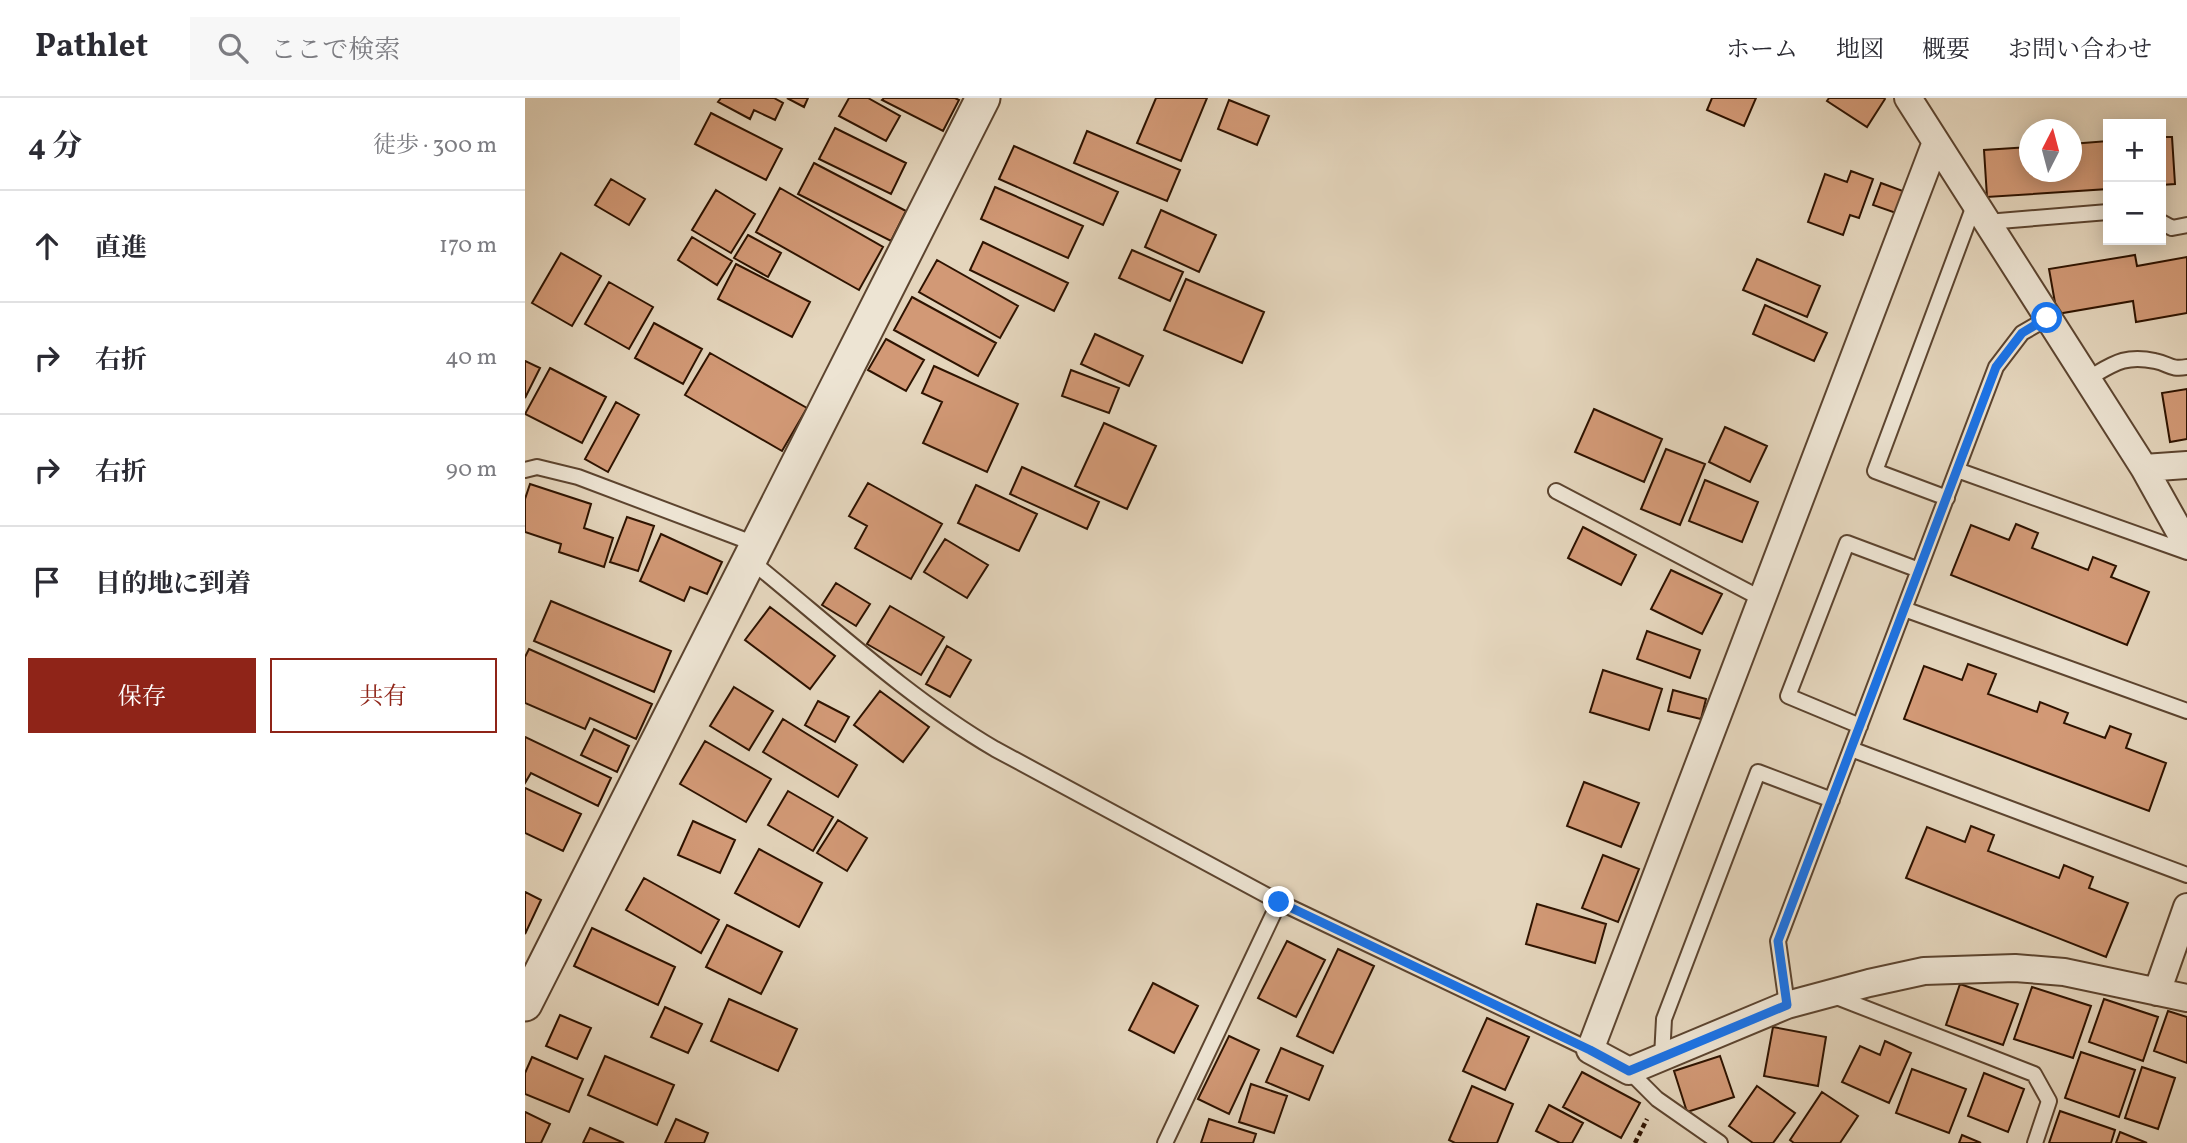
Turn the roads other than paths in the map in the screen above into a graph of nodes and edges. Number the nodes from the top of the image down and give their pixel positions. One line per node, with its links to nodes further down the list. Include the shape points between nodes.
1 (983, 98): 19 (street)
2 (1908, 98): 3 (street)
3 (1936, 142): 5 (street); 21 (street)
4 (2103, 212): 5 (lane)
5 (1981, 213): 8 (street); 16 (lane, via 1875,471)
6 (2166, 225): 7 (lane)
7 (2187, 225)
8 (2047, 318): 10 (street); 14 (lane, via 2022,333 1996,367)
9 (2187, 368): 10 (lane, via 2140,358 2121,360)
10 (2087, 379): 12 (street)
11 (2187, 465): 12 (street)
12 (2144, 468): 17 (street)
13 (525, 470): 19 (lane, via 537,467 578,477)
14 (1957, 470): 16 (lane); 18 (lane)
15 (1556, 491): 21 (lane)
16 (1947, 498): 20 (lane)
17 (2187, 545)
18 (2187, 552)
19 (754, 553): 28 (lane, via 917,696 964,731); 33 (street)
20 (1919, 570): 22 (lane); 24 (lane, via 1847,543 1787,696)
21 (1762, 599): 35 (street)
22 (1904, 610): 23 (lane); 24 (lane)
23 (2187, 711)
24 (1860, 726): 25 (lane)
25 (1851, 749): 26 (lane); 27 (lane)
26 (1832, 800): 34 (lane, via 1778,941); 36 (lane, via 1758,772 1664,1019)
27 (2187, 875)
28 (1279, 902): 35 (lane); 38 (lane)
29 (2187, 907): 30 (street)
30 (2157, 992): 31 (street, via 2064,972 1968,968 1924,971); 32 (street)
31 (1829, 994): 34 (street); 40 (lane, via 2034,1074 2049,1101)
32 (2187, 998)
33 (525, 1004)
34 (1787, 1005): 36 (street)
35 (1590, 1050): 37 (street)
36 (1662, 1057): 37 (street)
37 (1629, 1071): 39 (lane, via 1657,1099)
38 (1165, 1143)
39 (1720, 1143)
40 (2035, 1143)

